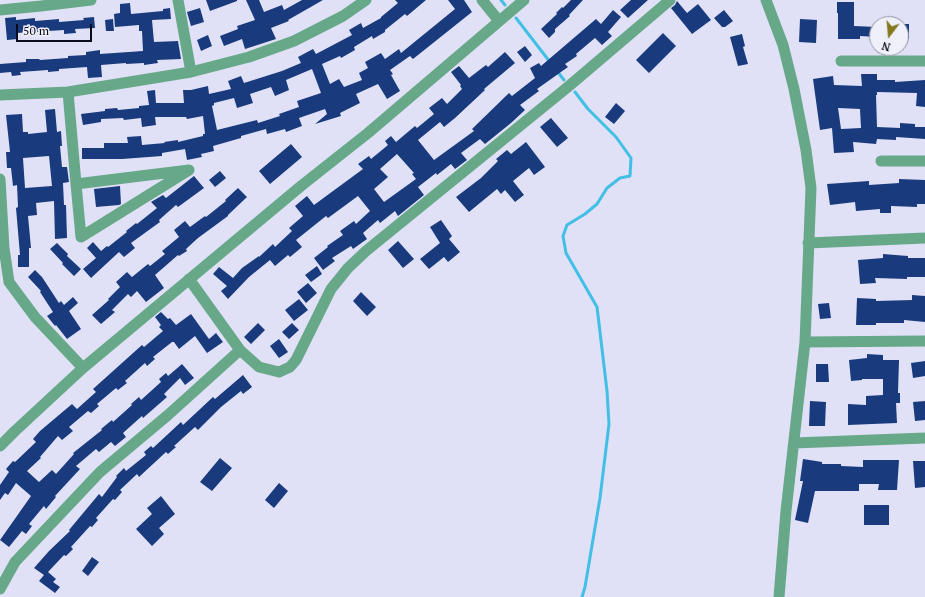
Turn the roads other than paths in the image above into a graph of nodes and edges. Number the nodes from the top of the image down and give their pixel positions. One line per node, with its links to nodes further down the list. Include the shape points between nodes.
1 (91, 0): 8 (street)
2 (178, 0): 12 (street)
3 (366, 0): 12 (street, via 343,16 294,41 249,57)
4 (482, 0): 9 (street)
5 (524, 0): 9 (street)
6 (670, 0): 25 (street, via 348,268 331,290 296,360 290,367 279,372 259,367)
7 (766, 0): 20 (street, via 783,45 806,150 811,188)
8 (0, 10)
9 (499, 21): 21 (street, via 368,133)
10 (841, 61): 11 (street)
11 (925, 61)
12 (191, 72): 13 (street)
13 (68, 92): 14 (street); 18 (street)
14 (0, 95)
15 (881, 161): 16 (street)
16 (925, 161)
17 (0, 179): 22 (street)
18 (76, 184): 18 (street, via 159,174 189,170 81,237)
19 (925, 238): 20 (street)
20 (808, 244): 23 (street)
21 (189, 279): 25 (street); 26 (street)
22 (5, 283): 26 (street)
23 (805, 342): 24 (street); 28 (street)
24 (925, 342)
25 (240, 350): 30 (street, via 100,472 15,562)
26 (83, 368): 29 (street)
27 (925, 438): 28 (street)
28 (794, 443): 31 (street)
29 (0, 446)
30 (0, 589)
31 (779, 597)

